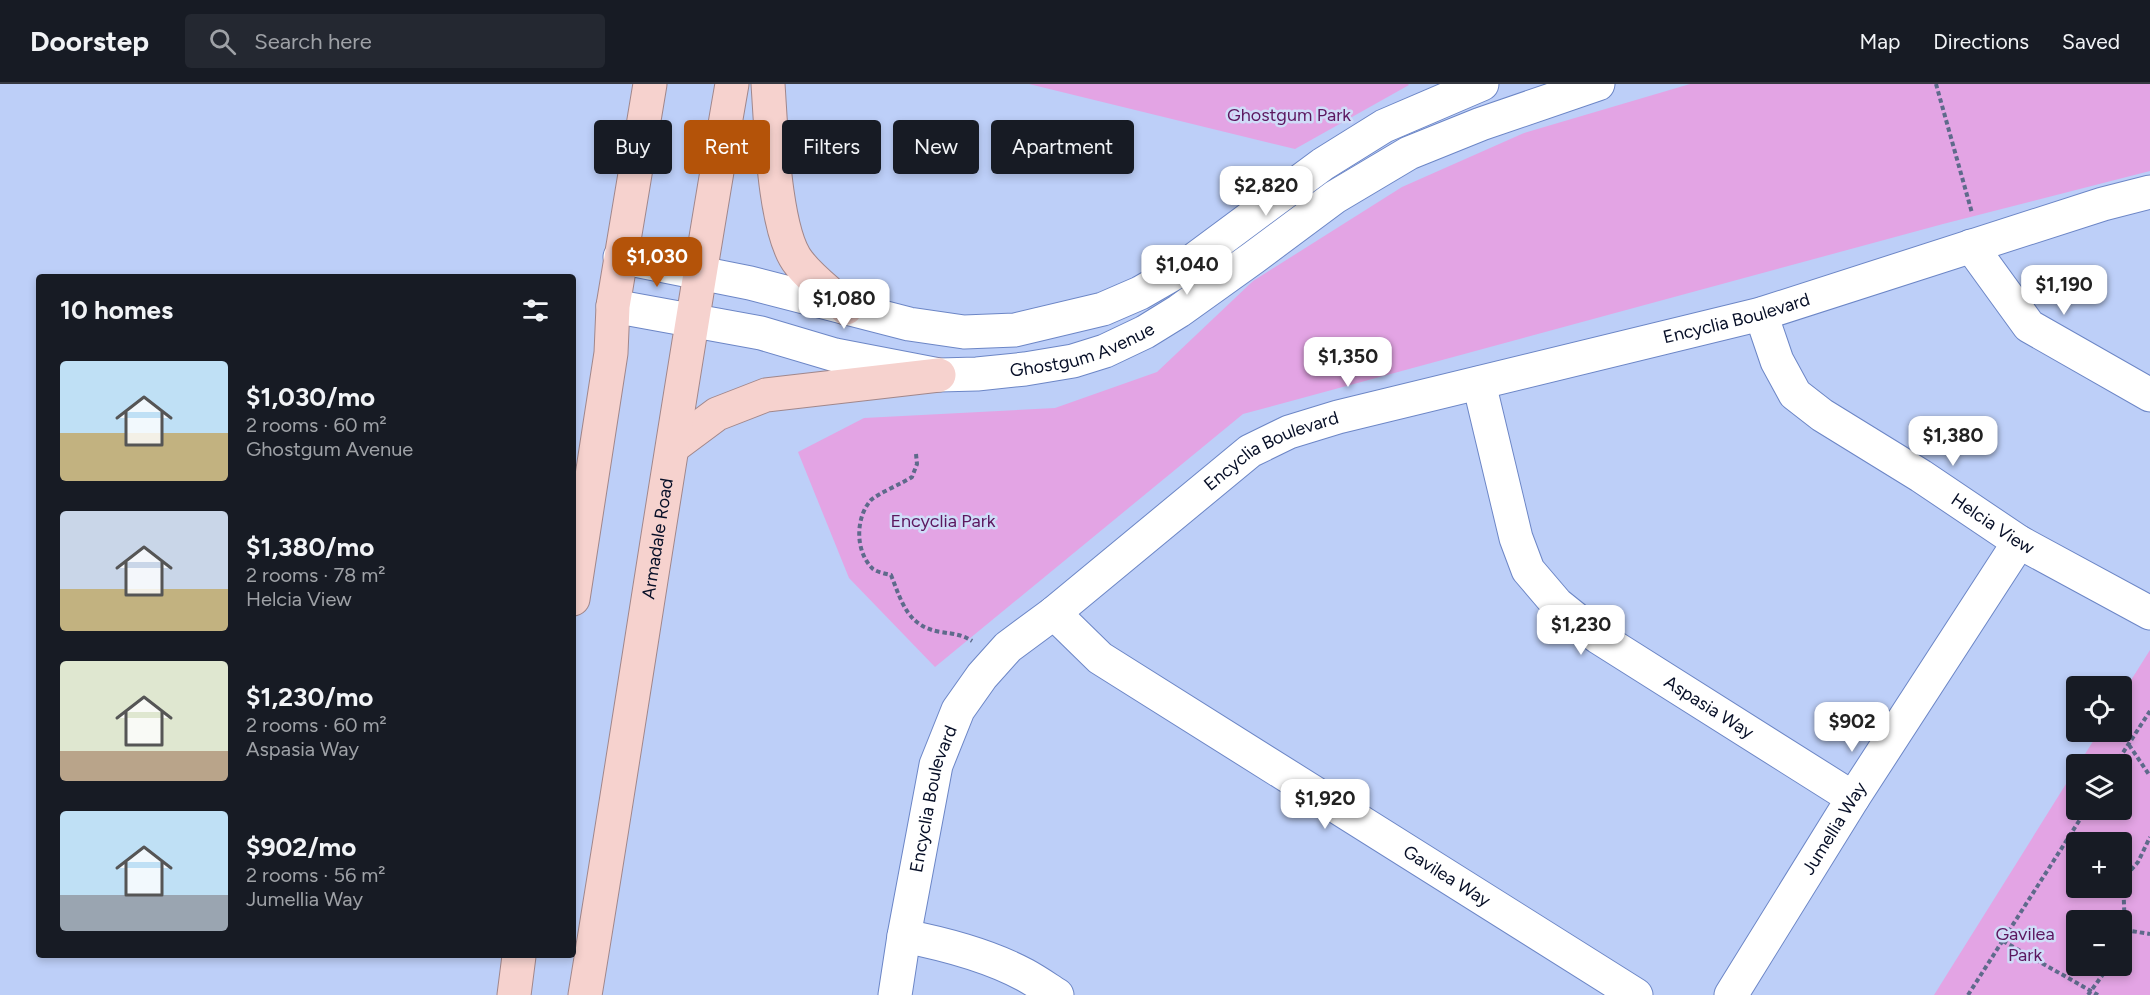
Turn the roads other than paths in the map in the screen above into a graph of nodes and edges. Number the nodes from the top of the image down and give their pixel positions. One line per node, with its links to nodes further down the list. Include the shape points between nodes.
1 (650, 84): 9 (highway)
2 (732, 84): 10 (highway, Armadale Road)
3 (768, 84): 12 (highway, via 783,231 798,262)
4 (1598, 84): 6 (street, Ghostgum Avenue)
5 (1473, 86): 6 (street); 12 (street, Ghostgum Avenue, via 1384,126 1323,164 1180,270 1103,309 1015,330 964,332 909,324)
6 (1481, 124): 15 (street, Ghostgum Avenue, via 1409,153 1335,196 1179,311 1105,351 1025,369)
7 (2150, 192): 8 (street, Encyclia Boulevard)
8 (1971, 246): 13 (street, Encyclia Boulevard); 17 (street, via 2029,326)
9 (620, 257): 10 (street, Ghostgum Avenue); 11 (highway)
10 (699, 273): 12 (street, Ghostgum Avenue); 14 (highway, Armadale Road)
11 (613, 306): 14 (street, Ghostgum Avenue); 20 (highway, via 611,352)
12 (846, 308)
13 (1761, 314): 16 (street, Encyclia Boulevard); 19 (street, Helcia View, via 1777,361 1795,394)
14 (691, 321): 15 (street, Ghostgum Avenue, via 761,333 835,354); 18 (highway, Armadale Road)
15 (939, 375): 18 (highway, via 766,395 717,414)
16 (1479, 382): 21 (street, Encyclia Boulevard, via 1338,417 1289,432 1250,451); 23 (street, Aspasia Way, via 1516,538 1528,570 1557,604 1598,636)
17 (2150, 395)
18 (674, 446): 27 (highway, Armadale Road)
19 (2019, 542): 22 (street, Helcia View); 23 (street, Jumellia Way)
20 (576, 580)
21 (1054, 613): 24 (street, Encyclia Boulevard, via 1008,647 958,710 936,765); 30 (street, Gavilea Way, via 1100,658)
22 (2150, 613)
23 (1853, 798): 31 (street, Jumellia Way)
24 (904, 936): 28 (street, Encyclia Boulevard); 29 (street, via 983,958 1024,974)
25 (519, 958): 26 (highway)
26 (514, 995)
27 (585, 995)
28 (895, 995)
29 (1057, 995)
30 (1636, 995)
31 (1731, 995)

